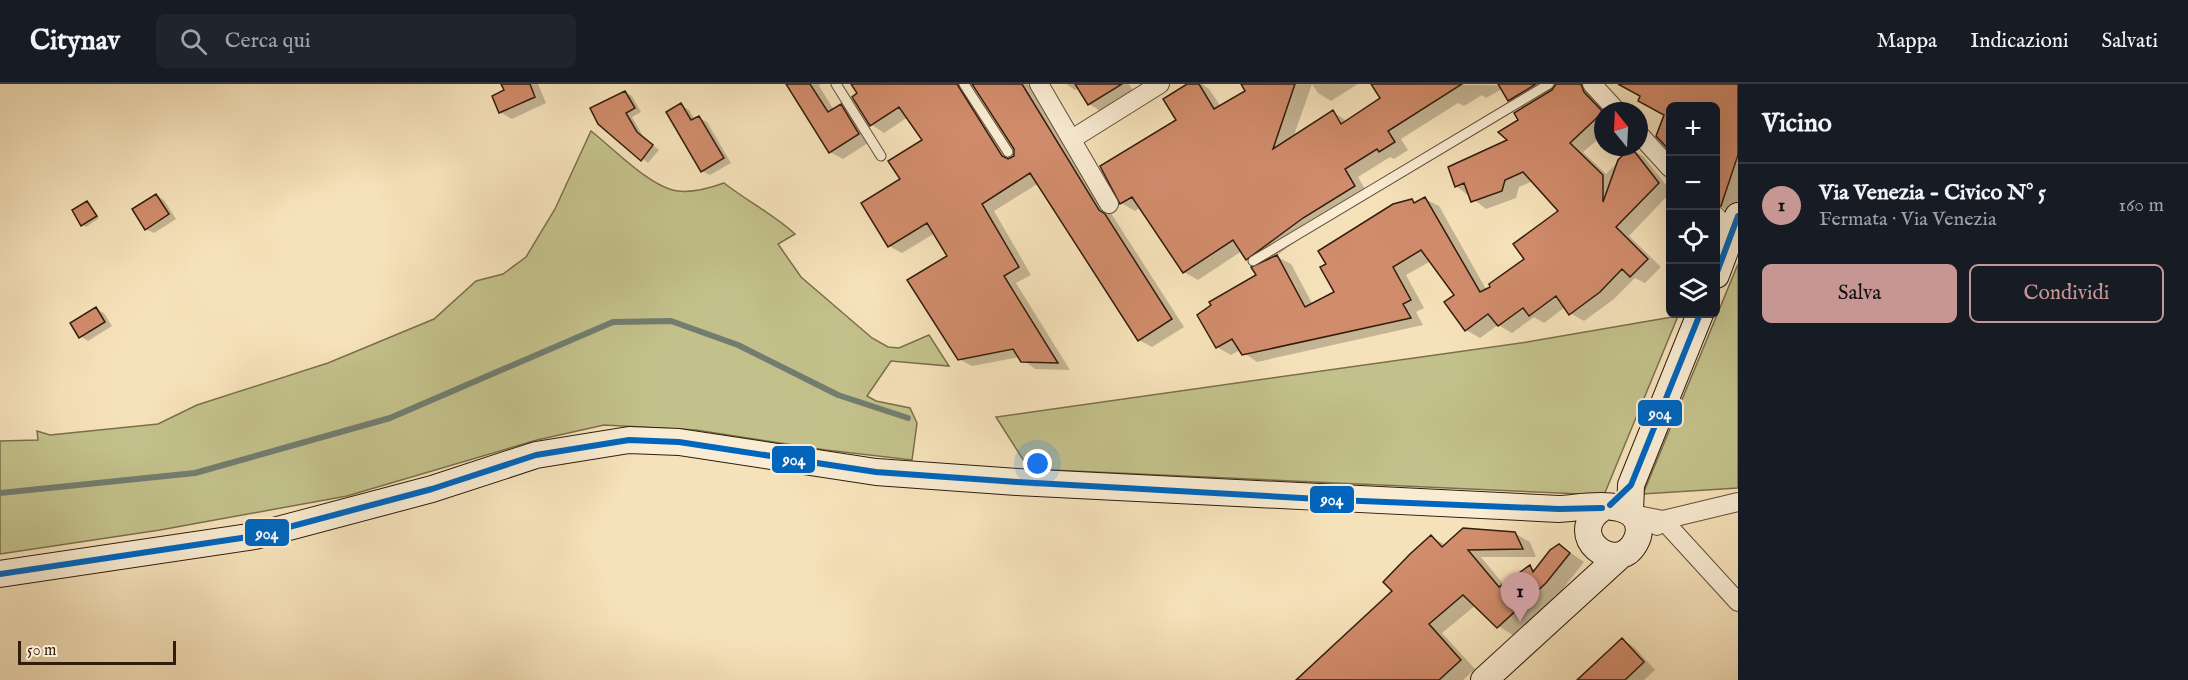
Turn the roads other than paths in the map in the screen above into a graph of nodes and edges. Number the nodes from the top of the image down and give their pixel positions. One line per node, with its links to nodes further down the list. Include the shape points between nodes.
1 (836, 84): 11 (lane)
2 (964, 84): 10 (lane)
3 (1039, 84): 8 (street)
4 (1160, 84): 8 (street)
5 (1549, 84): 15 (lane)
6 (1592, 84): 7 (street)
7 (1609, 102)
8 (1072, 140): 13 (street)
9 (1648, 144): 12 (street)
10 (1008, 152)
11 (881, 156)
12 (1666, 163)
13 (1109, 204)
14 (1728, 228): 16 (street)
15 (1253, 261)
16 (1719, 264)
17 (1698, 318): 19 (street, via 1631,484)
18 (1738, 502): 20 (street)
19 (1608, 517): 20 (street); 21 (street, via 1638,527); 21 (street, via 1591,544 1604,554); 22 (street, via 1558,509 900,474 679,442 629,440 536,455 432,489 255,536); 23 (street)
20 (1663, 520): 21 (street); 24 (street)
21 (1628, 548): 23 (street)
22 (0, 574)
23 (1581, 593): 25 (street)
24 (1738, 602)
25 (1484, 680)

